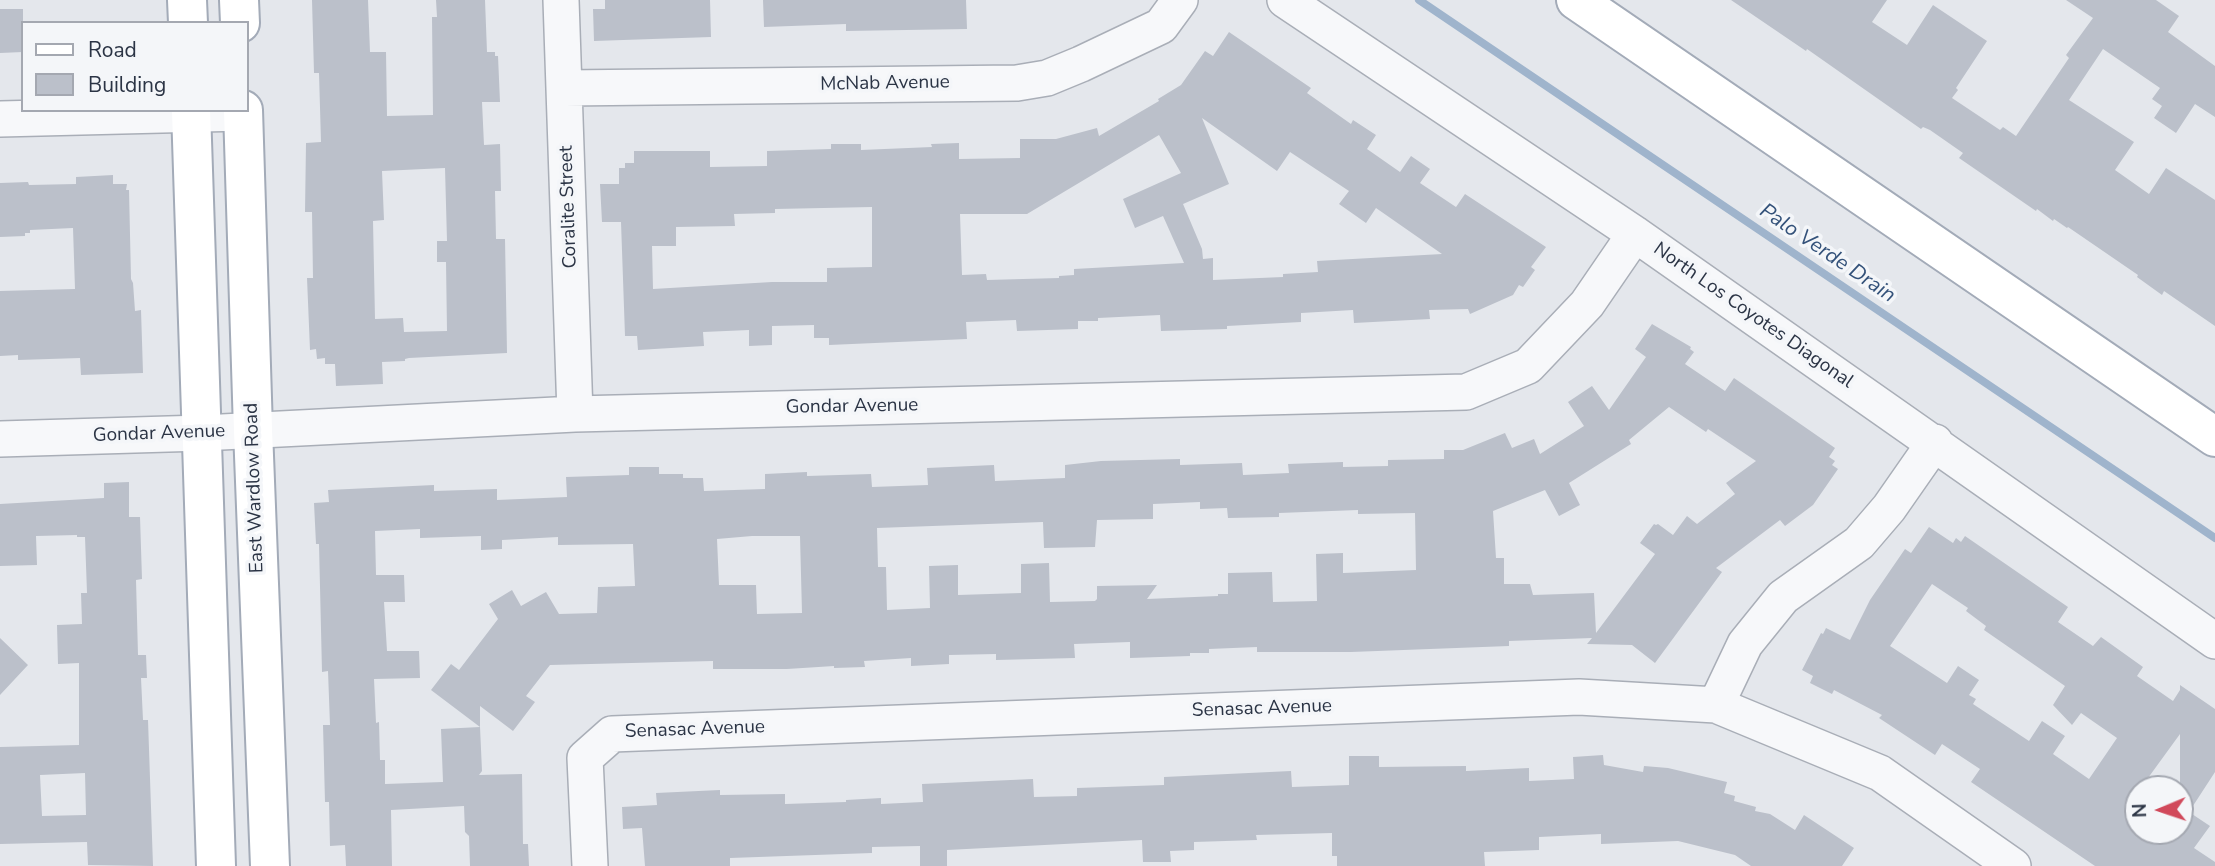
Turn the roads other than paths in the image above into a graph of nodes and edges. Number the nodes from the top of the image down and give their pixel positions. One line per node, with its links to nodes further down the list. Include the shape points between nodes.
1 (187, 0): 7 (main road)
2 (239, 0): 8 (main road)
3 (561, 0): 9 (street, Coralite Street)
4 (1181, 0): 9 (street, McNab Avenue, via 1161,26 1047,78 1017,83)
5 (1285, 0): 13 (street, North Los Coyotes Diagonal)
6 (1576, 0): 17 (main road)
7 (188, 21)
8 (240, 21)
9 (565, 88): 14 (street, Coralite Street)
10 (191, 112): 11 (street); 12 (street); 16 (main road)
11 (243, 112): 15 (main road, East Wardlow Road)
12 (0, 118)
13 (1635, 234): 14 (street, Gondar Avenue, via 1587,304 1528,366 1466,392); 19 (street, North Los Coyotes Diagonal)
14 (575, 414): 15 (street, Gondar Avenue)
15 (253, 430): 16 (street, Gondar Avenue); 23 (main road, East Wardlow Road)
16 (202, 433): 18 (street, Gondar Avenue); 22 (main road)
17 (2215, 436)
18 (0, 439)
19 (1935, 442): 20 (street, North Los Coyotes Diagonal); 21 (street, via 1859,543 1783,597 1745,644)
20 (2215, 641)
21 (1716, 705): 24 (street, Senasac Avenue, via 1579,697 612,734 585,758); 25 (street, Senasac Avenue, via 1880,773)
22 (216, 866)
23 (270, 866)
24 (590, 866)
25 (2013, 866)

